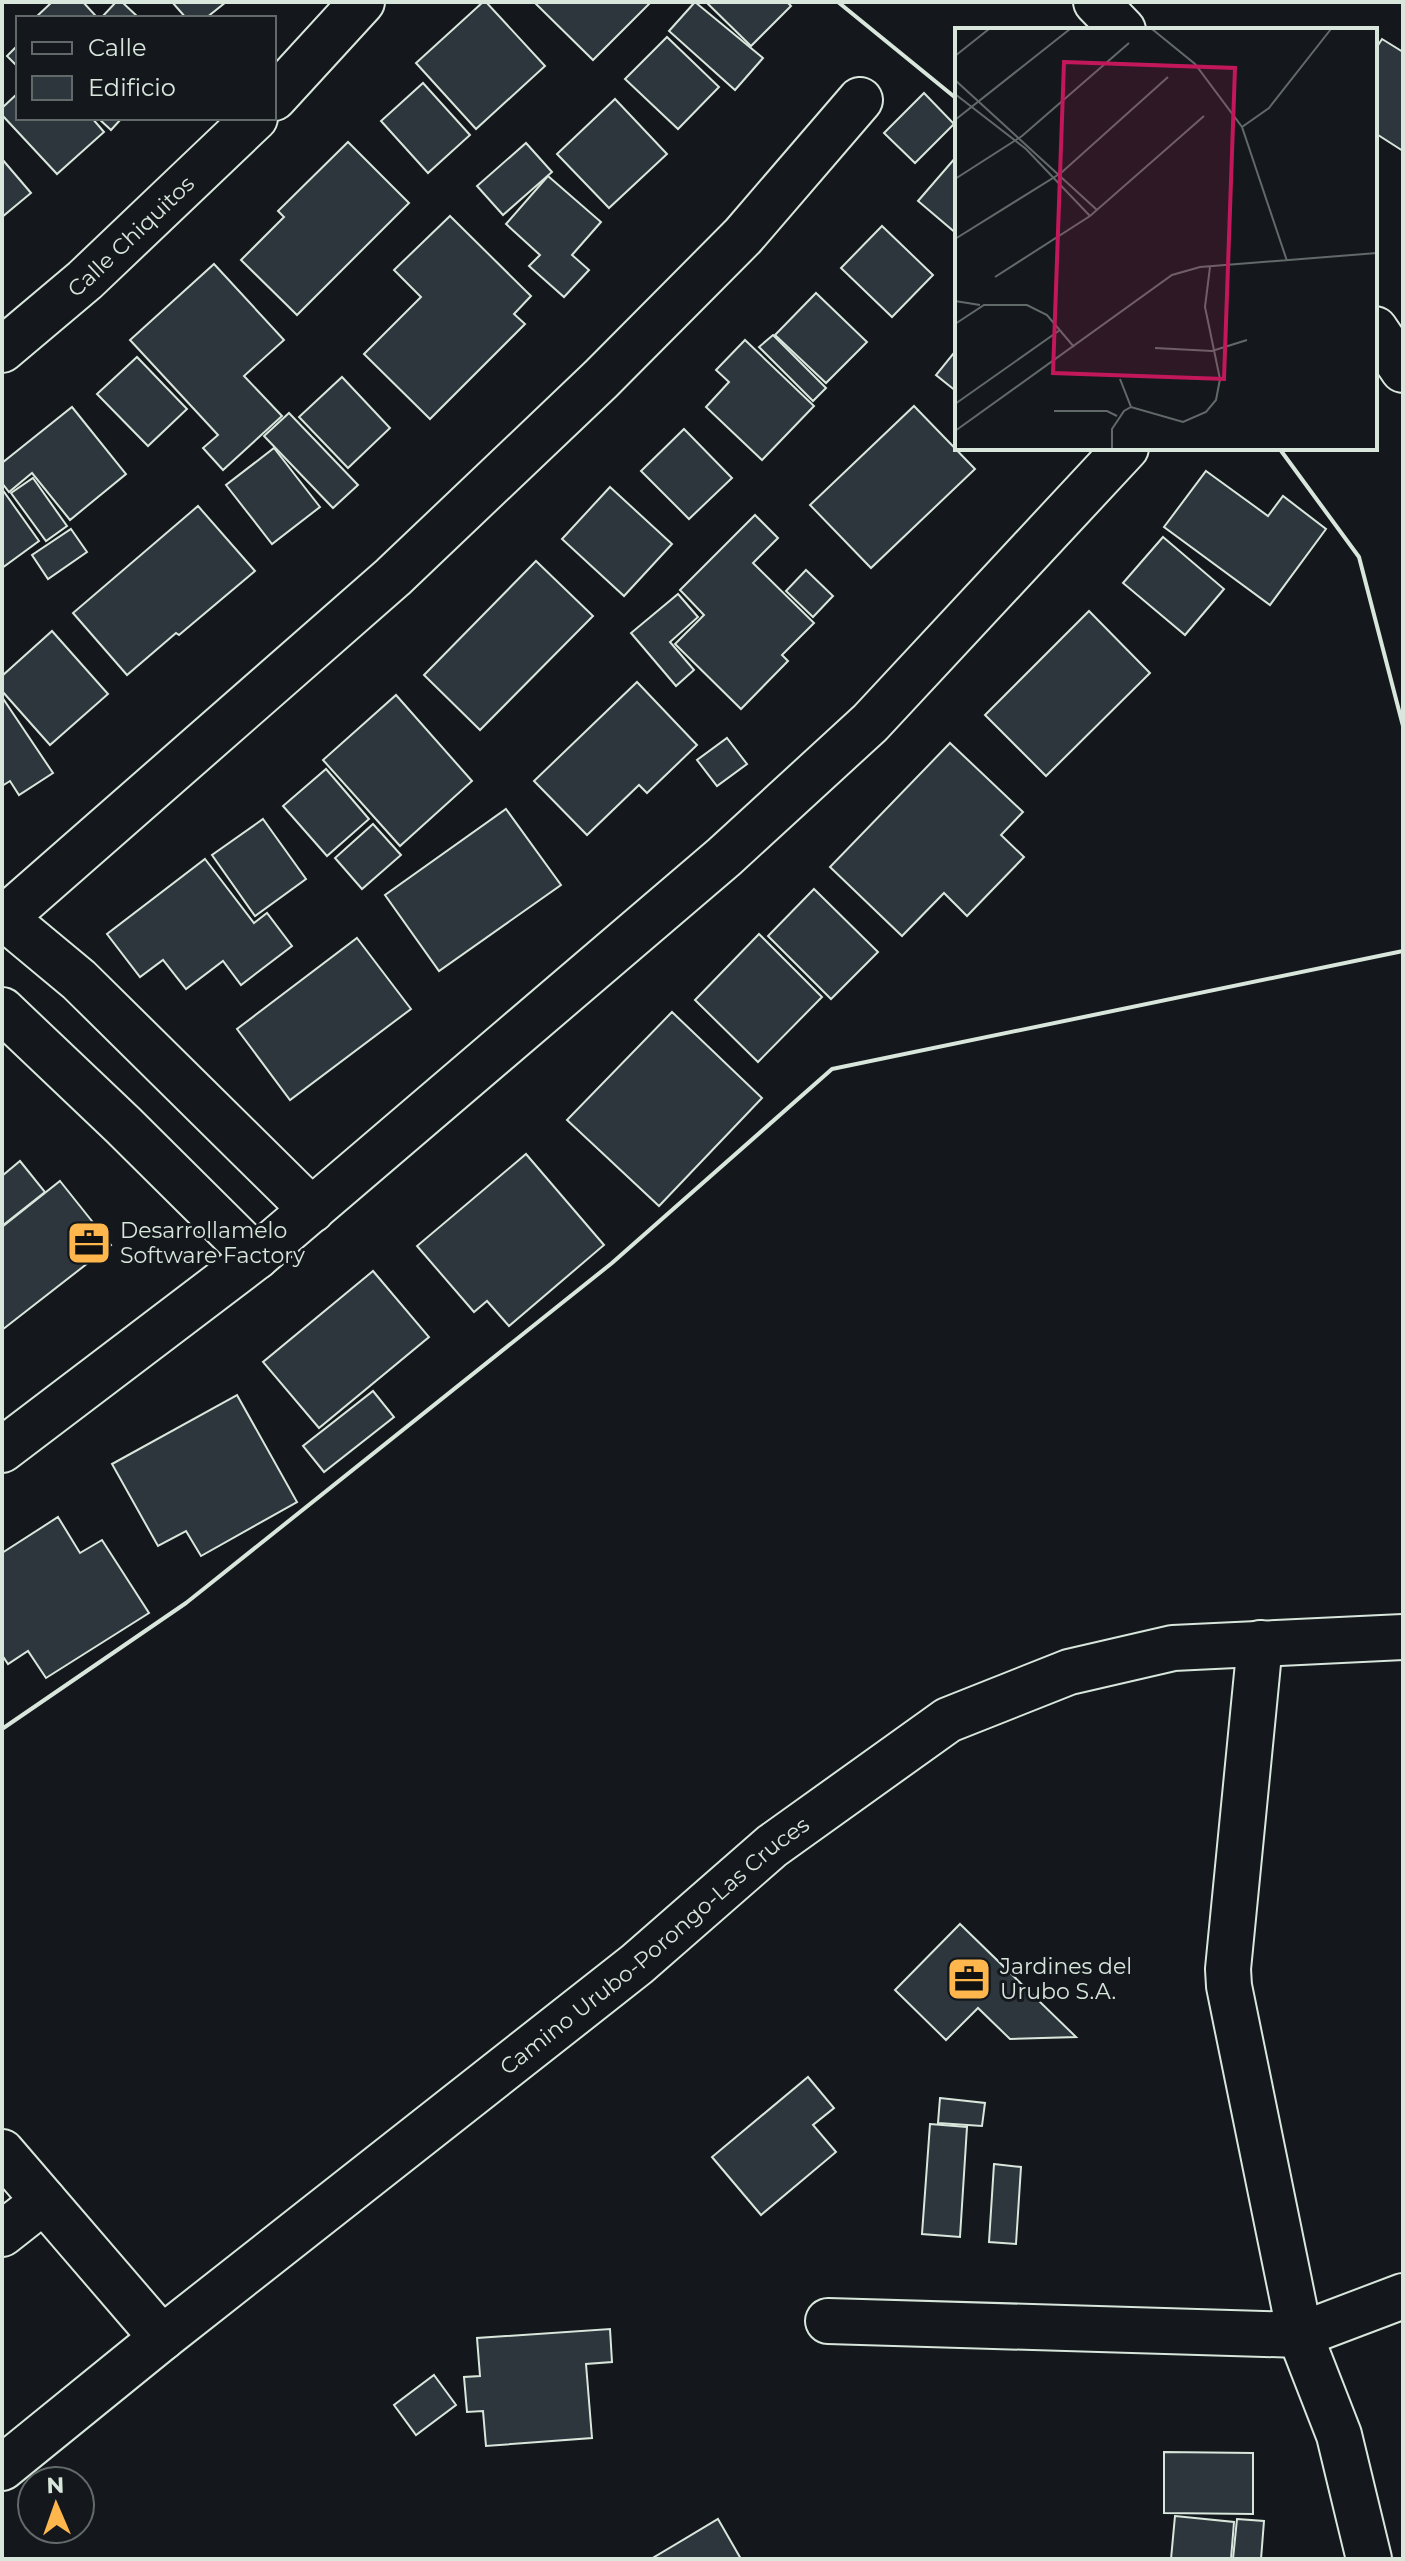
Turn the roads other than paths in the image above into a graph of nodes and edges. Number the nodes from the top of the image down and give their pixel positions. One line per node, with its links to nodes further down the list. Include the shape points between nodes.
1 (362, 2): 4 (street)
2 (1096, 2): 3 (street)
3 (1121, 28)
4 (276, 96)
5 (860, 100): 11 (street, via 743,236 578,401 393,577)
6 (253, 120): 8 (street, Calle Chiquitos, via 85,280)
7 (1377, 332): 9 (street)
8 (2, 350)
9 (1403, 370)
10 (1124, 450): 13 (street, via 870,723 724,857)
11 (3, 918): 13 (street, via 79,980)
12 (2, 1010): 14 (street)
13 (312, 1210): 14 (street)
14 (256, 1257): 15 (street)
15 (2, 1450)
16 (1403, 1637): 17 (street, Camino Urubo-Porongo-Las Cruces)
17 (1260, 1643): 23 (street, via 1228,1969); 24 (street, Camino Urubo-Porongo-Las Cruces, via 1173,1648 1069,1672 948,1720 772,1846 637,1964)
18 (2, 2152): 19 (street)
19 (44, 2201): 20 (street); 24 (street)
20 (2, 2234)
21 (1403, 2296): 23 (street)
22 (828, 2321): 23 (street)
23 (1300, 2335): 26 (street, via 1339,2435)
24 (162, 2338): 25 (street, Camino Urubo-Porongo-Las Cruces)
25 (2, 2468)
26 (1369, 2559)

